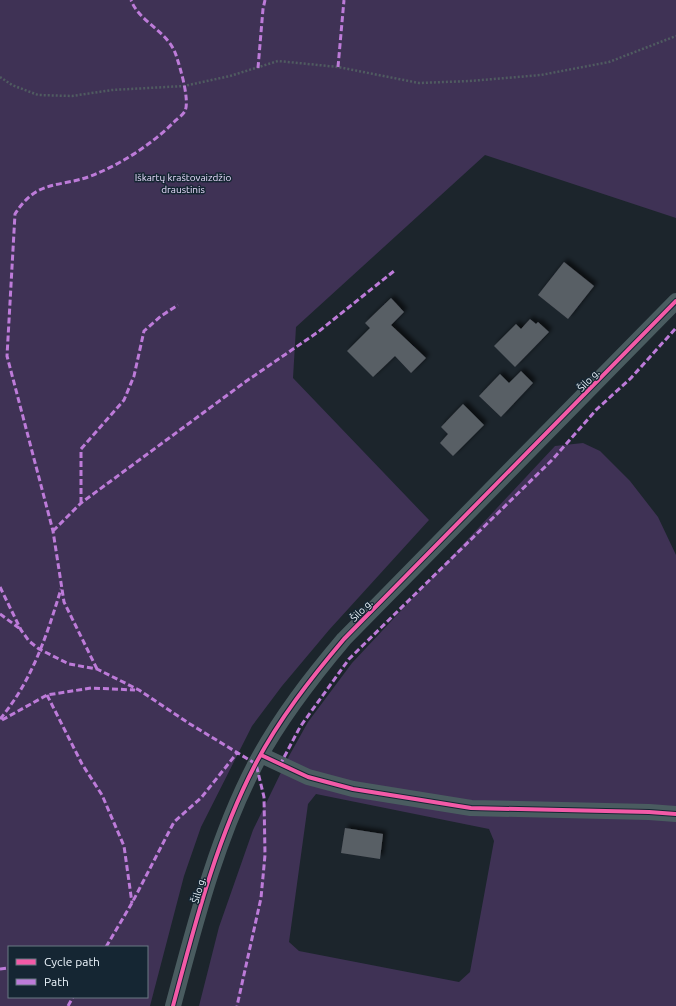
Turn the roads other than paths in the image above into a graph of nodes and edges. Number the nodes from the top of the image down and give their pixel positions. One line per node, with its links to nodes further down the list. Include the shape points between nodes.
1 (676, 301): 2 (street, Šilo g., via 344,639 309,680)
2 (261, 755): 3 (street, via 308,777 353,789 471,808); 4 (street, Šilo g., via 236,807 212,872)
3 (676, 814)
4 (173, 1006)

